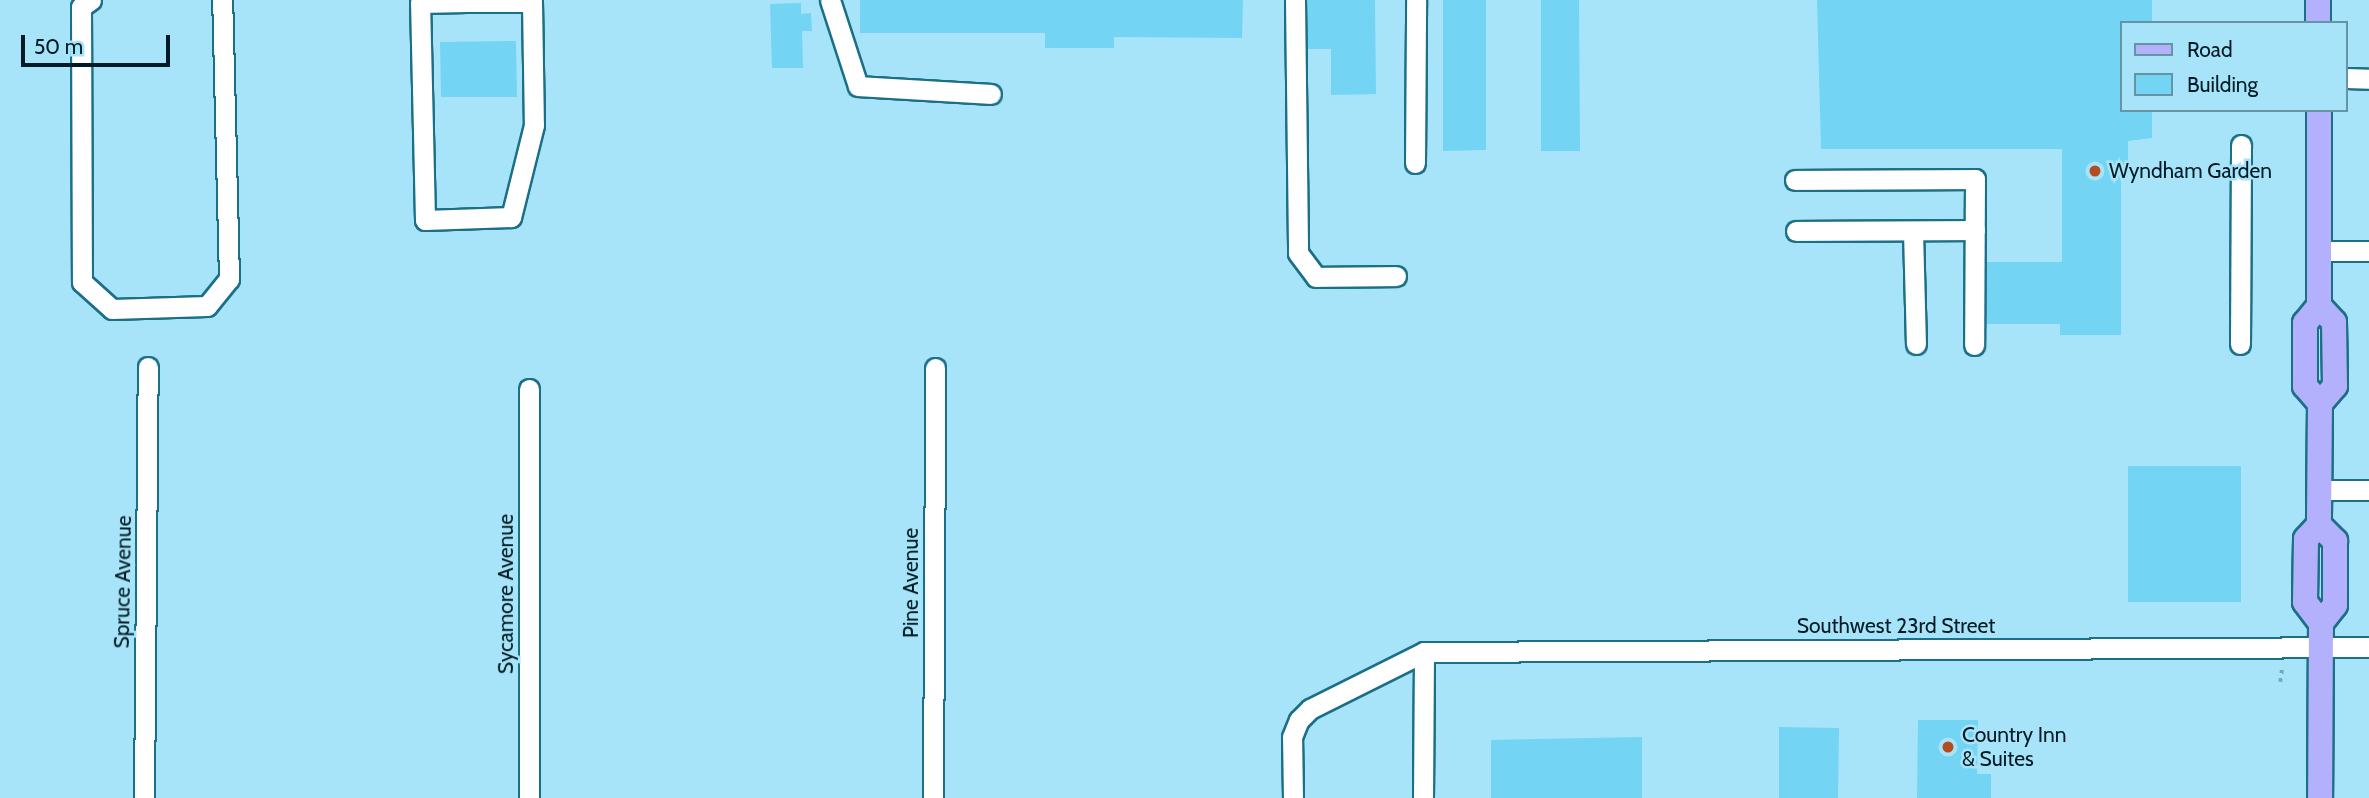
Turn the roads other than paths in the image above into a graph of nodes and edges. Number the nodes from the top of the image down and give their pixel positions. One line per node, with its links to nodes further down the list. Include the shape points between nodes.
1 (91, 0): 2 (street, via 81,7 82,282 112,309 207,306 229,279)
2 (222, 0)
3 (830, 0): 11 (street, via 858,86)
4 (1295, 0): 21 (street, via 1298,253 1316,277)
5 (1416, 0): 14 (street)
6 (2318, 0): 8 (main road)
7 (467, 1): 7 (street, via 420,3 425,220 511,217 534,125 532,2)
8 (2318, 21)
9 (2348, 78): 10 (street)
10 (2369, 79)
11 (991, 94)
12 (2319, 112): 19 (main road)
13 (2241, 145): 23 (street)
14 (1415, 163)
15 (1795, 180): 16 (street, via 1975,179)
16 (1975, 230): 18 (street); 24 (street)
17 (1796, 231): 18 (street)
18 (1913, 231): 22 (street)
19 (2319, 251): 20 (street); 28 (main road, via 2319,306 2305,323 2305,386 2320,404)
20 (2369, 251)
21 (1396, 276)
22 (1916, 344)
23 (2240, 344)
24 (1975, 345)
25 (148, 367): 33 (street, Spruce Avenue)
26 (935, 368): 35 (street, Pine Avenue)
27 (529, 389): 34 (street, Sycamore Avenue)
28 (2319, 490): 29 (street); 30 (main road, via 2319,525 2305,539 2305,602)
29 (2369, 490)
30 (2321, 635): 31 (street, Southwest 23rd Street); 32 (street, Southwest 23rd Street); 38 (main road)
31 (2369, 647)
32 (1424, 652): 36 (street, via 1310,709 1299,720 1292,737); 37 (street)
33 (144, 798)
34 (529, 798)
35 (933, 798)
36 (1293, 798)
37 (1423, 798)
38 (2320, 798)

